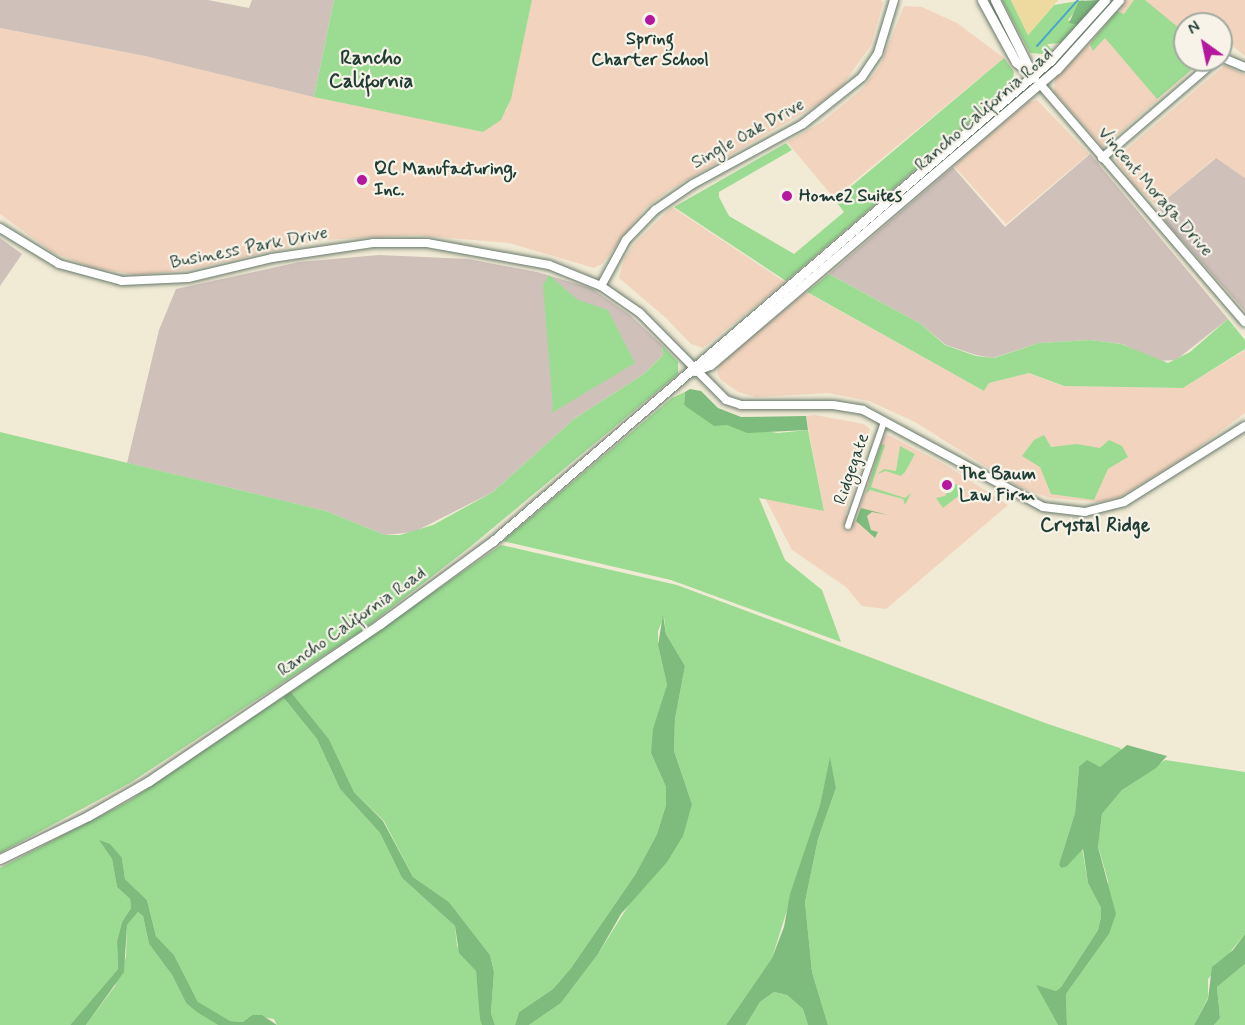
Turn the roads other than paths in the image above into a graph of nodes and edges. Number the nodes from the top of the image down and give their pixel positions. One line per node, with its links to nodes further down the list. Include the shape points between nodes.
1 (894, 0): 11 (street, Single Oak Drive, via 878,53 862,77 803,124 693,184 655,210 626,240)
2 (982, 0): 7 (main road, via 1016,62)
3 (995, 0): 7 (main road)
4 (1105, 0): 7 (main road, Rancho California Road, via 1064,48)
5 (1119, 0): 8 (main road, Rancho California Road, via 1076,52)
6 (1202, 72): 9 (street)
7 (1033, 76): 8 (main road); 13 (main road, Rancho California Road, via 705,356)
8 (1040, 84): 9 (street, Vincent Moraga Drive); 13 (main road, Rancho California Road, via 710,365)
9 (1102, 158): 12 (street, Vincent Moraga Drive)
10 (0, 228): 11 (street, Business Park Drive, via 59,264 122,281 188,278 272,258 373,243 427,243 549,265)
11 (601, 286): 13 (street, Business Park Drive, via 655,324)
12 (1245, 322)
13 (694, 371): 14 (street, Business Park Drive, via 715,392 741,405 833,405 863,410); 17 (main road, Rancho California Road, via 493,541 388,618 149,781)
14 (884, 422): 15 (street, Business Park Drive, via 1015,496 1043,507 1085,512 1124,502); 16 (street, Ridgegate)
15 (1245, 426)
16 (848, 526)
17 (0, 860)

